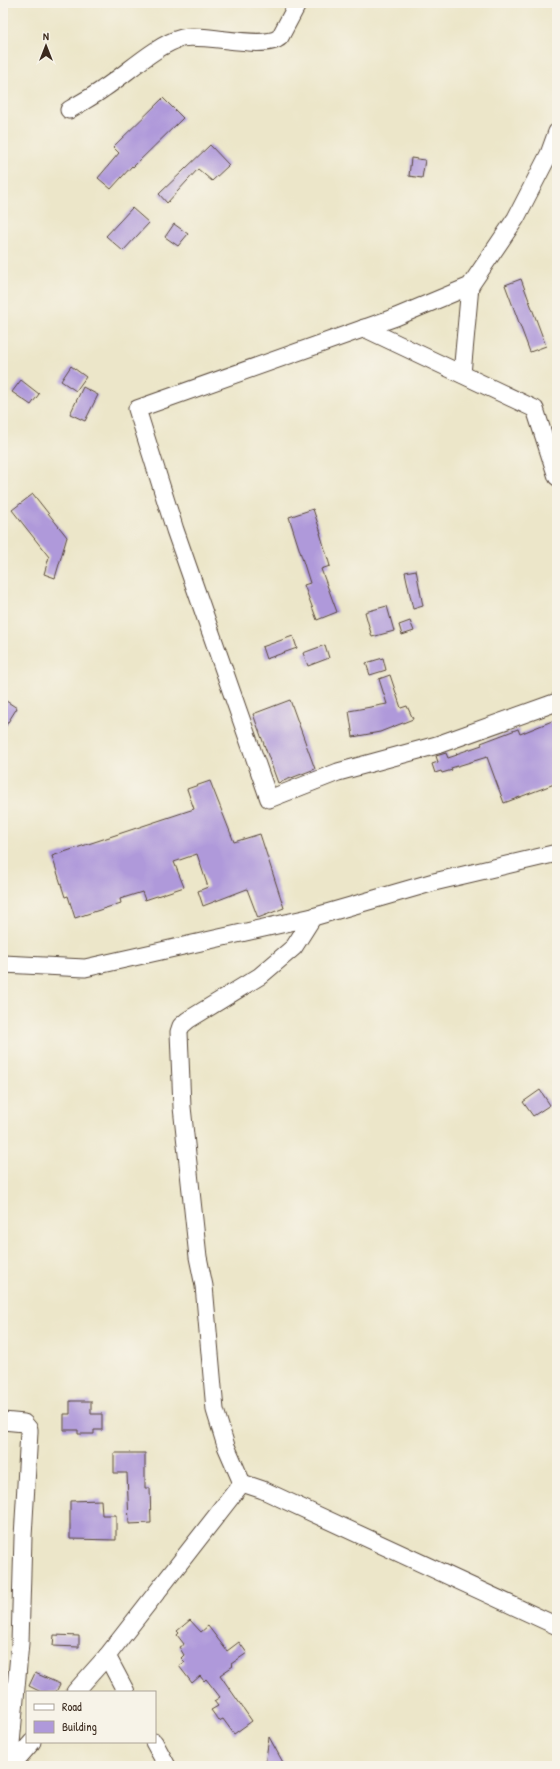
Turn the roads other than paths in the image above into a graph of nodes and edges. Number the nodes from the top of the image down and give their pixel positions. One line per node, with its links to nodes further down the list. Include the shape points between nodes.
1 (298, 3): 2 (street, via 276,40 262,42 182,38 151,54)
2 (69, 110)
3 (557, 132): 4 (street, via 549,154 516,218)
4 (470, 286): 5 (street); 6 (street)
5 (364, 328): 6 (street); 8 (street, via 137,409 175,530 269,798 338,772 437,745)
6 (462, 374): 7 (street, via 534,409)
7 (557, 477)
8 (557, 702)
9 (557, 853): 10 (street, via 434,882)
10 (313, 917): 11 (street, via 85,968); 13 (street, via 294,947 260,976 188,1020 179,1032 182,1107 198,1257 204,1286 215,1410 226,1446)
11 (3, 964)
12 (3, 1421): 20 (street, via 24,1423 29,1429 20,1643)
13 (242, 1483): 14 (street, via 263,1490); 15 (street)
14 (557, 1626)
15 (107, 1656): 16 (street); 17 (street)
16 (77, 1691)
17 (125, 1691)
18 (31, 1743): 20 (street)
19 (155, 1743): 21 (street)
20 (10, 1766)
21 (167, 1766)

